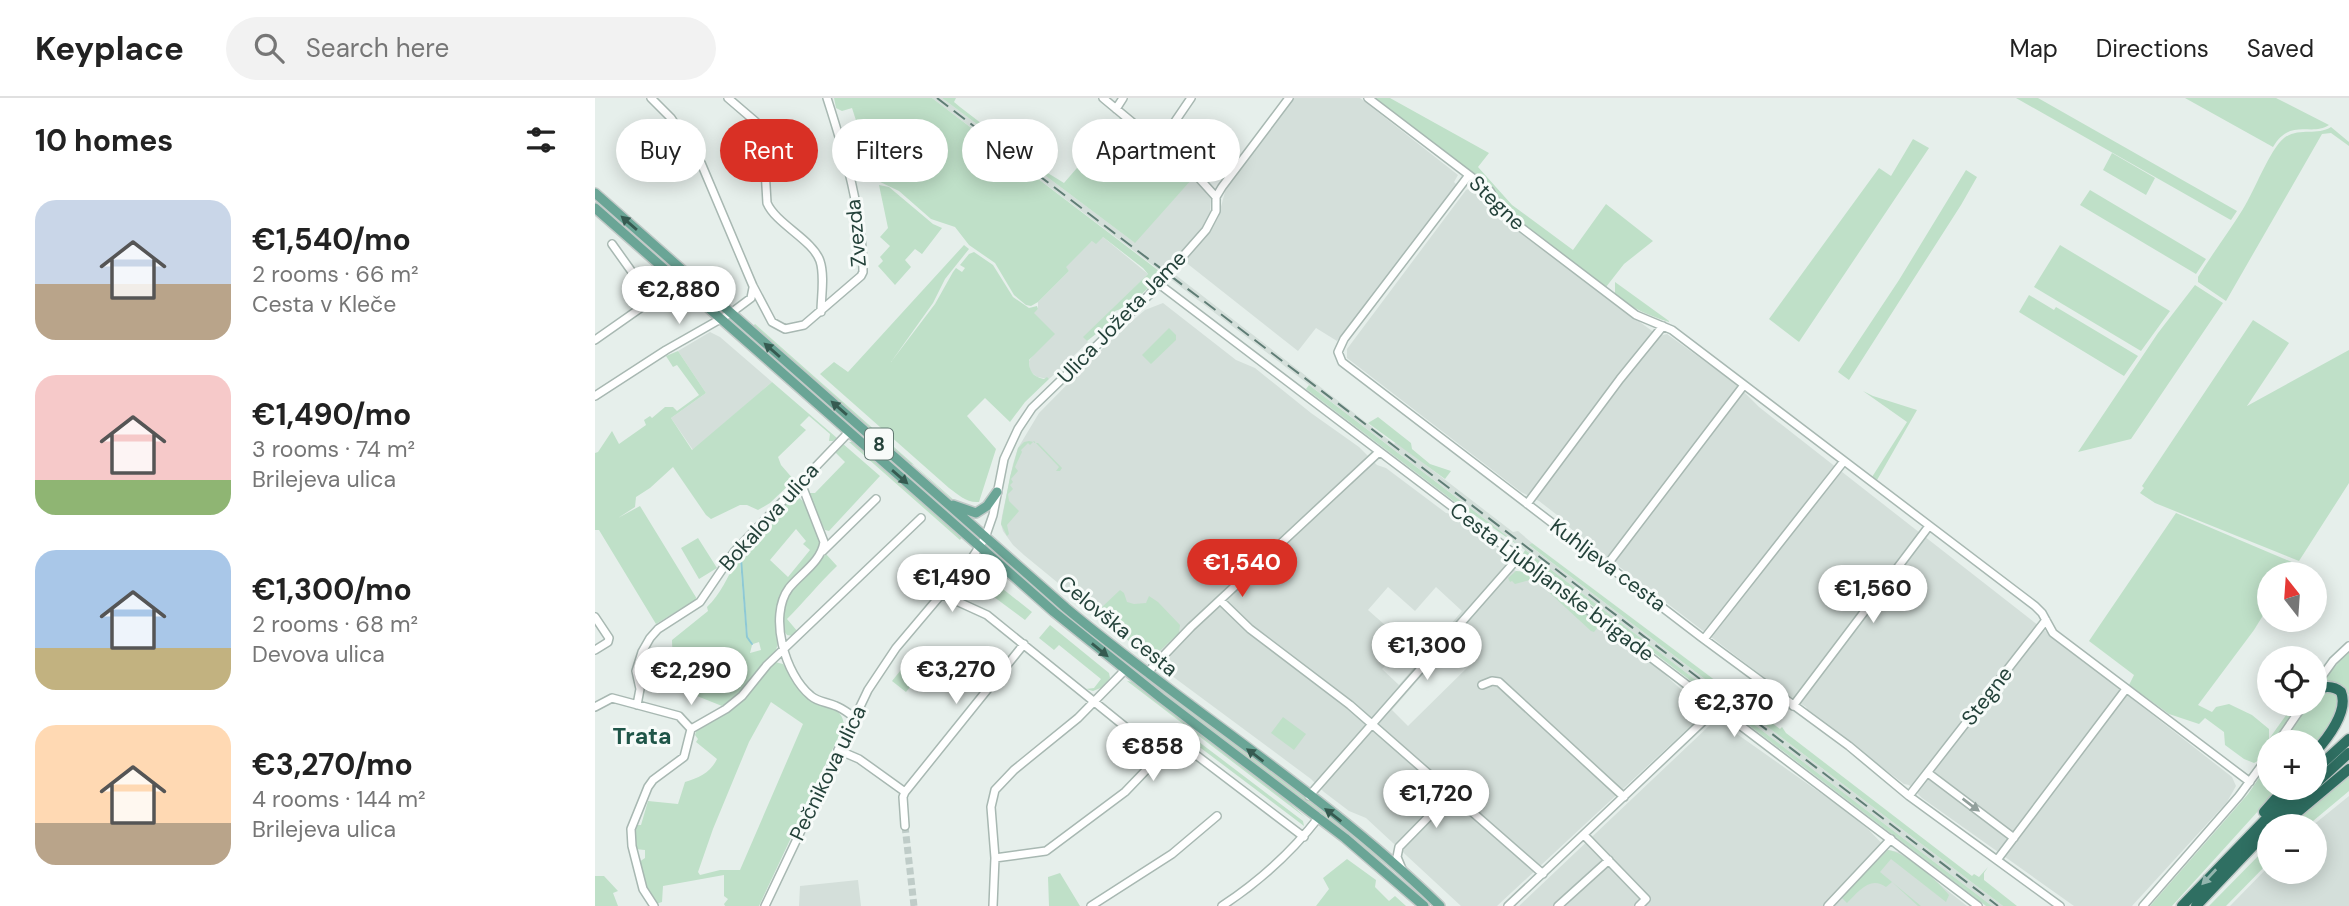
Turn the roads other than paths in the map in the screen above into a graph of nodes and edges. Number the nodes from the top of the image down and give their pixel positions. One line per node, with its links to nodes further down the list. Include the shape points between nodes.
1 (651, 98): 19 (street, via 703,166)
2 (728, 98): 20 (street, Zvezda, via 761,132 770,210 820,260)
3 (827, 98): 20 (street, Zvezda, via 852,187 863,272)
4 (1103, 98): 9 (street)
5 (1123, 98): 9 (street)
6 (1191, 98): 11 (street)
7 (1289, 98): 15 (street, Ulica Jožeta Jame)
8 (1368, 98): 12 (street, Stegne)
9 (1116, 109): 10 (street)
10 (1128, 119)
11 (1177, 119)
12 (1469, 175): 23 (street, Stegne, via 1494,195 1502,213 1636,315); 34 (street, Kuhljeva cesta, via 1344,339 1339,358)
13 (1202, 182): 15 (street)
14 (595, 193): 21 (main road, Celovška cesta / 8, one-way to 14)
15 (1216, 197): 18 (street, Ulica Jožeta Jame, via 1216,211 1206,230)
16 (595, 208): 22 (main road, Celovška cesta / 8)
17 (612, 244): 24 (street, via 652,300)
18 (1159, 284): 28 (street, Cesta Ljubljanske brigade); 31 (street, Ulica Jožeta Jame, via 1032,408 1011,441)
19 (753, 286): 20 (street, Zvezda, via 769,318 785,329 804,325); 21 (street, via 751,298)
20 (821, 312)
21 (731, 313): 22 (street); 33 (main road, Celovška cesta / 8, one-way to 21)
22 (719, 318): 26 (street); 27 (main road, Celovška cesta / 8)
23 (1663, 326): 25 (street, Stegne); 34 (street)
24 (595, 340)
25 (1744, 385): 29 (street, Stegne); 41 (street)
26 (595, 396)
27 (849, 432): 30 (street, Bokalova ulica); 38 (main road, Celovška cesta / 8, one-way to 38)
28 (1379, 452): 40 (street, Cesta Ljubljanske brigade); 43 (street)
29 (1844, 461): 36 (street, Stegne); 46 (street)
30 (801, 482): 39 (street, via 823,536); 58 (street, Bokalova ulica, via 734,552 700,602 650,638 636,671)
31 (997, 492): 33 (main road, via 976,513); 37 (street, Ulica Jožeta Jame)
32 (876, 499): 39 (street)
33 (945, 502): 37 (main road, Celovška cesta / 8)
34 (1527, 504): 41 (street, Kuhljeva cesta)
35 (921, 518): 50 (street)
36 (1929, 526): 45 (street, Stegne); 59 (street)
37 (985, 538): 38 (street, Ulica Jožeta Jame); 53 (main road, Celovška cesta / 8)
38 (979, 548): 42 (street, Pečnikova ulica); 51 (main road, Celovška cesta, one-way to 51)
39 (823, 552): 50 (street, via 789,588 780,606)
40 (1518, 558): 61 (street, Cesta Ljubljanske brigade); 63 (street)
41 (1607, 565): 46 (street, Kuhljeva cesta)
42 (941, 594): 47 (street, via 987,615); 62 (street, Pečnikova ulica, via 881,669)
43 (1220, 600): 53 (street); 63 (street)
44 (595, 617): 49 (street, via 609,638)
45 (2046, 620): 56 (street, Stegne, via 2053,633); 73 (street, Stegne)
46 (1704, 639): 59 (street, Kuhljeva cesta)
47 (1024, 644): 57 (street); 76 (street)
48 (2349, 646): 52 (street)
49 (595, 650)
50 (784, 650): 62 (street, via 814,699); 64 (street, via 726,709)
51 (1125, 670): 57 (street); 87 (main road, Celovška cesta)
52 (2327, 670)
53 (1147, 673): 78 (main road, Celovška cesta / 8, one-way to 53)
54 (1482, 685): 80 (street, via 1499,682)
55 (2327, 687): 65 (highway, via 2344,696 2347,707 2343,720)
56 (2126, 689): 75 (street, Stegne); 91 (street)
57 (1094, 701): 69 (street); 96 (street, via 995,790 991,820)
58 (637, 705): 60 (street, via 612,698); 64 (street, via 679,716)
59 (1793, 706): 79 (street, Kuhljeva cesta)
60 (595, 708)
61 (1716, 709): 80 (street); 93 (street, Cesta Ljubljanske brigade)
62 (854, 717): 67 (street, Pečnikova ulica)
63 (1371, 724): 77 (street); 78 (street)
64 (691, 729): 101 (street, via 684,757 653,780 631,829 643,889)
65 (2327, 738)
66 (2349, 739): 70 (highway)
67 (838, 750): 76 (street, via 859,759); 102 (street, Pečnikova ulica)
68 (2349, 753): 74 (highway)
69 (1160, 755): 90 (street, via 1169,744 1179,741); 96 (street, via 1108,807 1046,851)
70 (2327, 759)
71 (2349, 769): 85 (highway)
72 (2257, 772): 75 (street)
73 (1928, 773): 79 (street, Stegne); 91 (street, one-way to 91)
74 (2327, 773)
75 (2250, 782): 114 (street)
76 (905, 792): 88 (street)
77 (1451, 794): 99 (street, via 1398,849); 100 (street)
78 (1309, 796): 99 (main road, Celovška cesta / 8, one-way to 78)
79 (1909, 796): 98 (street, Kuhljeva cesta)
80 (1624, 797): 89 (street)
81 (2277, 800): 95 (highway)
82 (2285, 800): 95 (highway)
83 (2299, 800): 84 (highway)
84 (2284, 814)
85 (2295, 814)
86 (1217, 816): 104 (street, via 1172,854)
87 (1319, 817): 90 (street); 106 (main road, Celovška cesta)
88 (905, 826)
89 (1584, 835): 97 (street); 100 (street)
90 (1304, 837): 105 (street, via 1262,877)
91 (2014, 838): 98 (street)
92 (2257, 838): 95 (highway)
93 (1891, 839): 111 (street); 112 (street, Cesta Ljubljanske brigade)
94 (2257, 843): 95 (highway)
95 (2239, 853): 115 (highway, one-way to 115); 116 (highway)
96 (995, 858): 103 (street)
97 (1609, 860): 109 (street); 110 (street, via 1646,899)
98 (1997, 860): 113 (street, Kuhljeva cesta)
99 (1403, 871): 107 (main road, Celovška cesta / 8)
100 (1543, 874): 108 (street)
101 (654, 906)
102 (765, 906)
103 (992, 906)
104 (1091, 906)
105 (1222, 906)
106 (1424, 906)
107 (1440, 906)
108 (1508, 906)
109 (1558, 906)
110 (1639, 906)
111 (1828, 906)
112 (1978, 906)
113 (2060, 906)
114 (2143, 906)
115 (2182, 906)
116 (2196, 906)

